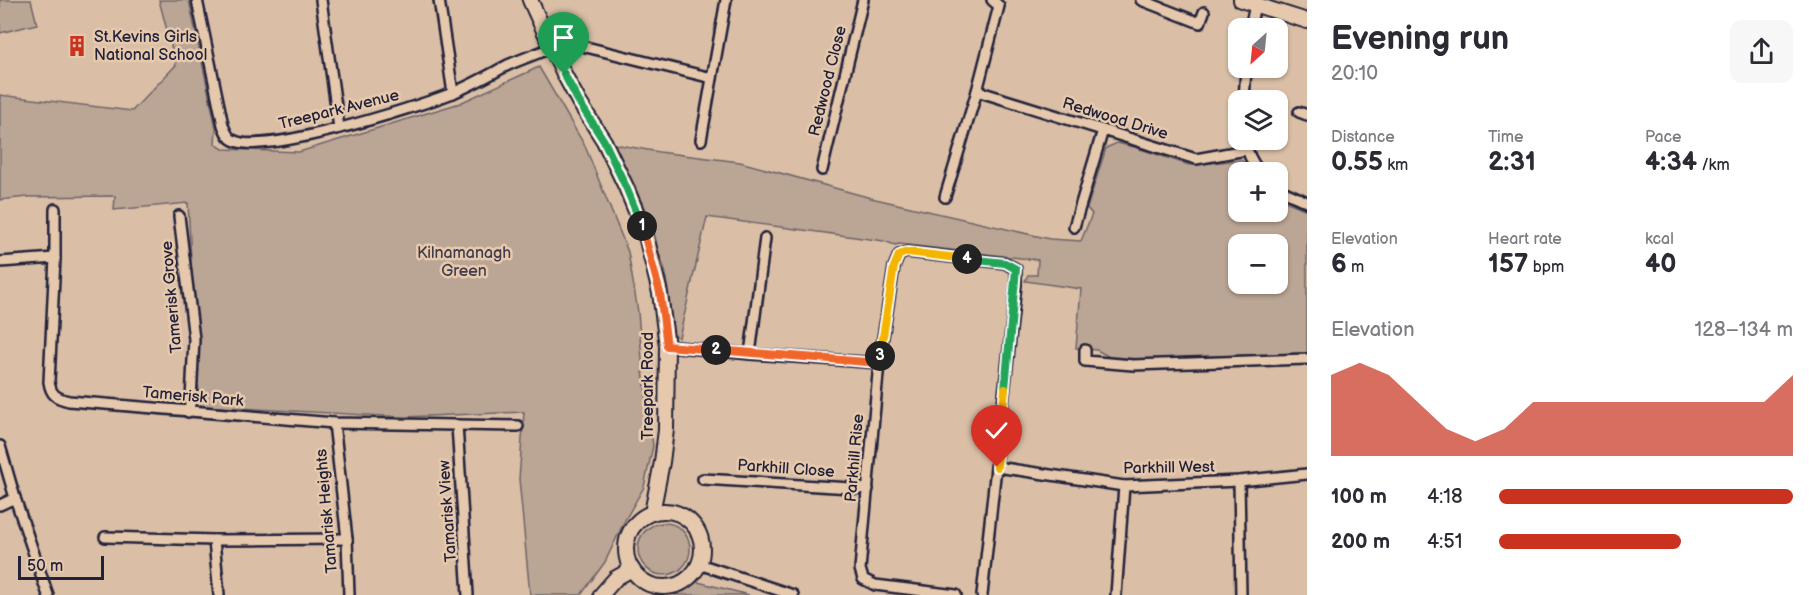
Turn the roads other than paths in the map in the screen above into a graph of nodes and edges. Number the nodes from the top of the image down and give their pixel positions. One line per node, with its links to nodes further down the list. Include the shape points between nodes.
1 (196, 0): 19 (street, Treepark Avenue, via 219,111 233,141 248,144 299,139)
2 (321, 0): 19 (street)
3 (439, 0): 18 (street)
4 (530, 0): 15 (street, Treepark Road)
5 (726, 0): 16 (street)
6 (863, 0): 23 (street, Redwood Close)
7 (1141, 0): 11 (street, via 1200,23)
8 (1241, 0): 10 (street)
9 (998, 2): 17 (street)
10 (1255, 5): 12 (street); 13 (street)
11 (1204, 12)
12 (1252, 18)
13 (1307, 21)
14 (586, 46): 16 (street)
15 (550, 48): 18 (street, Treepark Avenue); 33 (street, Treepark Road, via 604,141 646,236 660,293)
16 (712, 78): 21 (street)
17 (977, 91): 20 (street, Redwood Drive); 25 (street)
18 (453, 93): 19 (street, Treepark Avenue)
19 (339, 128)
20 (1103, 130): 22 (street, Redwood Drive, via 1196,159); 29 (street)
21 (701, 140)
22 (1228, 150)
23 (822, 170)
24 (1288, 193): 26 (street)
25 (945, 197)
26 (1307, 202)
27 (55, 209): 31 (street, Tamerisk Park)
28 (178, 216): 38 (street, Tamerisk Grove, via 194,339)
29 (1074, 227)
30 (765, 238): 35 (street)
31 (55, 258): 32 (street); 38 (street, Tamerisk Park, via 49,382 57,398)
32 (0, 262)
33 (667, 346): 35 (street); 51 (street, Treepark Road, via 666,430)
34 (1085, 350): 36 (street, via 1085,361 1133,365)
35 (750, 354): 37 (street)
36 (1307, 359)
37 (879, 363): 43 (street, Parkhill Rise, via 899,255 907,252 1019,268); 48 (street, Parkhill Rise)
38 (188, 412): 39 (street, Tamerisk Park)
39 (334, 423): 40 (street, Tamerisk Park); 53 (street, Tamarisk Heights)
40 (457, 425): 41 (street, Tamerisk Park); 60 (street, Tamarisk View)
41 (518, 426)
42 (0, 446): 49 (street)
43 (997, 467): 47 (street, Parkhill West); 64 (street)
44 (1307, 474): 46 (street, Parkhill West)
45 (703, 478): 48 (street, Parkhill Close)
46 (1239, 481): 47 (street, Parkhill West); 66 (street)
47 (1124, 486): 65 (street)
48 (868, 489): 63 (street, Parkhill Rise, via 860,569 863,579 875,585)
49 (15, 498): 50 (street); 57 (street)
50 (0, 505)
51 (652, 513): 55 (street, via 674,512 691,522 702,543); 56 (street, via 637,522 626,542)
52 (105, 537): 54 (street)
53 (347, 539): 54 (street); 59 (street, Tamarisk Heights)
54 (214, 540): 58 (street)
55 (699, 564): 56 (street, via 687,580 667,587 648,584); 62 (street)
56 (632, 569): 61 (street, via 616,578)
57 (48, 595)
58 (219, 595)
59 (349, 595)
60 (468, 595)
61 (600, 595)
62 (793, 595)
63 (956, 595)
64 (982, 595)
65 (1116, 595)
66 (1241, 595)

